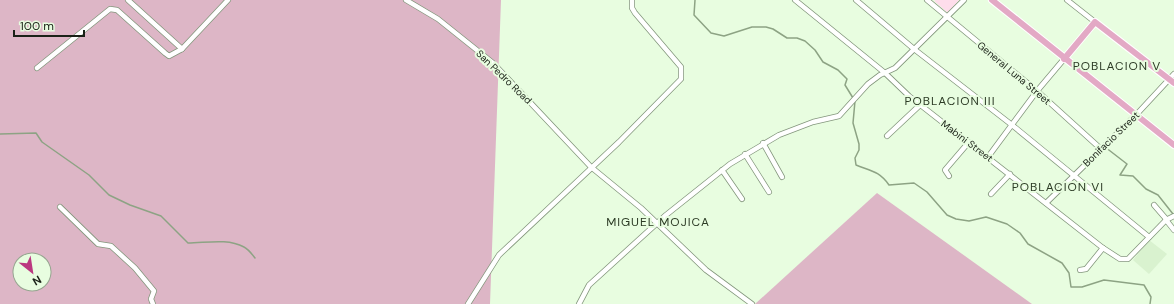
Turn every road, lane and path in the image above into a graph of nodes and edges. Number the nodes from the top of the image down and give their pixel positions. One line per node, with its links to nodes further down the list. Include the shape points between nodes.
1 (128, 0): 13 (street)
2 (228, 0): 13 (street)
3 (406, 0): 31 (street, San Pedro Road, via 438,20 493,63)
4 (632, 0): 31 (street, via 635,13 681,67 681,79)
5 (795, 0): 17 (street, Mabini Street)
6 (856, 0): 14 (street)
7 (926, 0): 11 (street, General Luna Street)
8 (964, 0): 11 (street)
9 (992, 0): 15 (main road)
10 (1067, 0): 12 (street)
11 (947, 18): 14 (street); 20 (street, General Luna Street)
12 (1095, 22): 15 (main road); 19 (main road)
13 (182, 49): 16 (street, via 169,56 117,10 110,9)
14 (914, 49): 17 (street, via 895,68); 23 (street)
15 (1064, 59): 20 (street); 22 (main road)
16 (37, 68)
17 (885, 73): 21 (street, Mabini Street); 26 (street, via 868,84 839,116 797,128)
18 (1174, 74): 19 (street, Bonifacio Street)
19 (1171, 81): 22 (street, Bonifacio Street)
20 (1037, 91): 23 (street); 28 (street, General Luna Street)
21 (920, 105): 24 (street); 25 (street, Mabini Street)
22 (1136, 115): 27 (main road); 28 (street, Bonifacio Street)
23 (1012, 125): 30 (street); 34 (street)
24 (887, 136)
25 (969, 142): 30 (street, Mabini Street); 35 (street, via 945,170)
26 (763, 143): 29 (street); 36 (street)
27 (1174, 145)
28 (1101, 149): 34 (street, Bonifacio Street)
29 (745, 154): 32 (street); 37 (street)
30 (988, 157): 33 (street, Mabini Street)
31 (592, 167): 44 (street, San Pedro Road); 50 (street, via 498,254)
32 (722, 170): 39 (street); 44 (street)
33 (1010, 174): 38 (street); 40 (street, Mabini Street)
34 (1073, 175): 40 (street, Bonifacio Street); 46 (street)
35 (950, 176)
36 (782, 177)
37 (769, 192)
38 (991, 194)
39 (742, 198)
40 (1046, 203): 47 (street, Mabini Street)
41 (1154, 205): 43 (street)
42 (60, 207): 49 (street, via 98,244 110,246 136,268 154,291 151,299)
43 (1170, 218): 45 (street); 46 (street)
44 (656, 223): 51 (street, via 589,285); 52 (street, San Pedro Road, via 706,270)
45 (1174, 230)
46 (1149, 237): 47 (street, Mabini Street, via 1124,260)
47 (1103, 248): 48 (street, via 1086,270)
48 (1080, 270)
49 (153, 304)
50 (468, 304)
51 (579, 304)
52 (752, 304)

